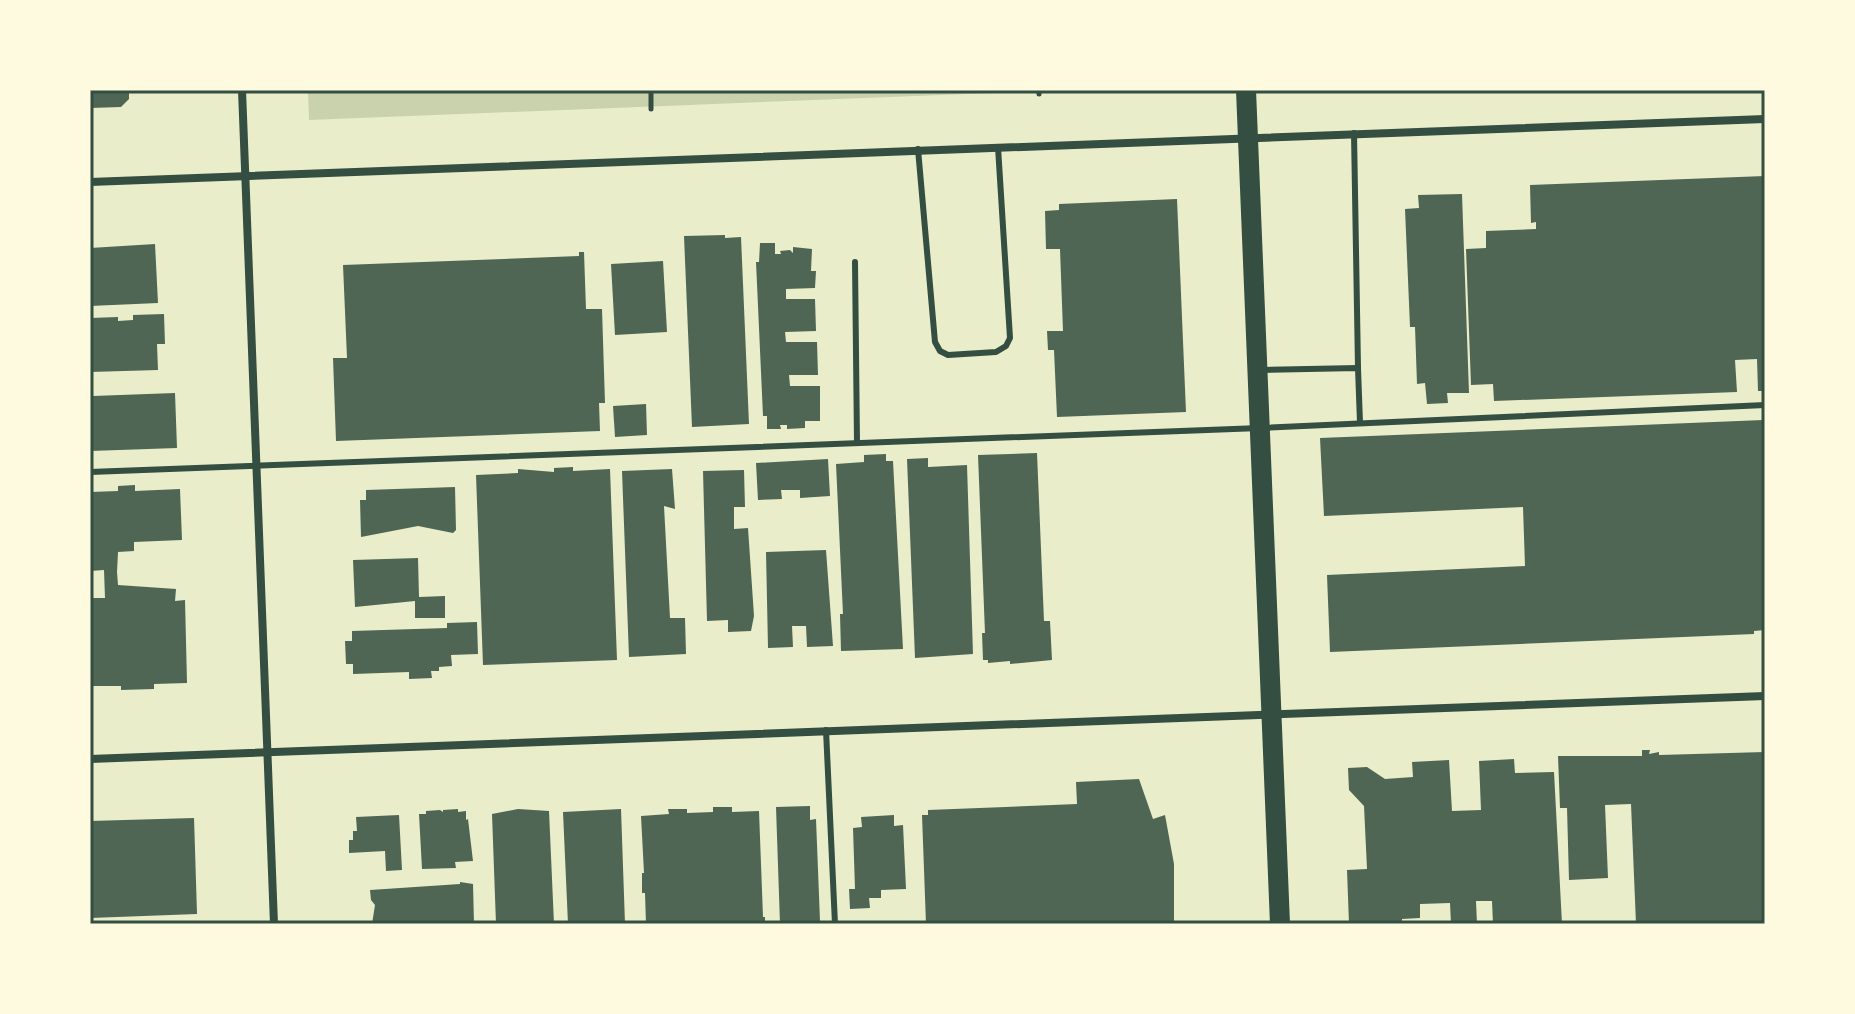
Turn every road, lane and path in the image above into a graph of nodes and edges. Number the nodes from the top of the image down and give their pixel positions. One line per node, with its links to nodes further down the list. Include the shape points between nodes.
1 (242, 90): 10 (street)
2 (651, 90): 4 (path)
3 (1246, 90): 7 (main road)
4 (651, 109)
5 (1765, 119): 6 (street)
6 (1354, 133): 7 (street); 13 (lane)
7 (1248, 137): 8 (street); 14 (main road)
8 (998, 146): 9 (street); 9 (lane, via 1010,338 996,352 948,355 935,342)
9 (918, 149): 10 (street)
10 (245, 174): 11 (street); 19 (street)
11 (90, 182)
12 (855, 262): 18 (lane)
13 (1358, 368): 14 (lane); 16 (lane)
14 (1258, 370): 17 (main road)
15 (1765, 405): 16 (lane)
16 (1360, 423): 17 (lane)
17 (1260, 428): 18 (lane); 22 (main road)
18 (857, 443): 19 (lane)
19 (256, 465): 20 (lane); 24 (street)
20 (90, 472)
21 (1765, 696): 22 (street)
22 (1271, 713): 23 (street); 28 (main road)
23 (826, 730): 24 (street); 27 (lane)
24 (267, 752): 25 (street); 26 (street)
25 (90, 759)
26 (274, 924)
27 (835, 924)
28 (1280, 924)

